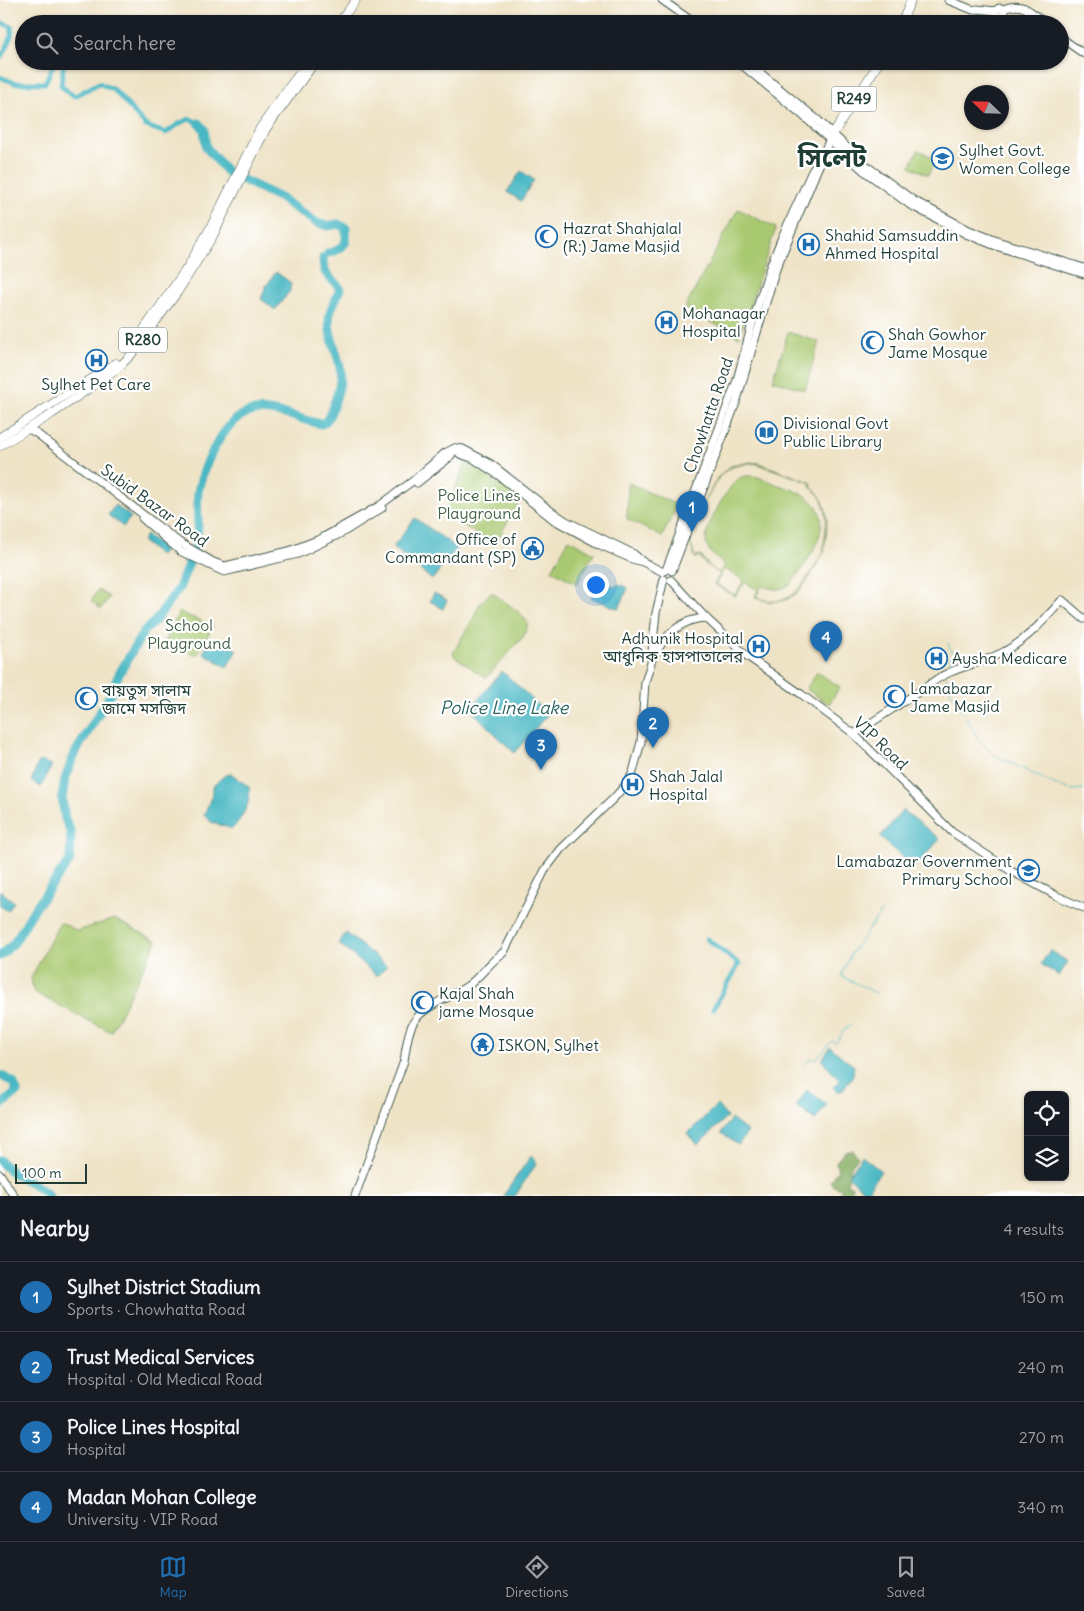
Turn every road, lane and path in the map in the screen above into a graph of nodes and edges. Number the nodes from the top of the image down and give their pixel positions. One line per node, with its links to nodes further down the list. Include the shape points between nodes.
1 (356, 0): 7 (main road)
2 (362, 0): 8 (main road)
3 (655, 0): 9 (main road)
4 (662, 0): 10 (main road)
5 (911, 0): 11 (main road)
6 (948, 0): 12 (main road, via 973,10 1024,7)
7 (345, 15)
8 (351, 15)
9 (676, 15)
10 (683, 15)
11 (905, 15)
12 (1034, 15)
13 (1069, 43): 14 (main road)
14 (1084, 54)
15 (302, 70): 21 (main road, R280, via 264,122)
16 (309, 70): 21 (main road, R280, via 266,129)
17 (748, 70): 20 (main road)
18 (757, 70): 20 (main road, via 814,116)
19 (874, 70): 20 (main road, R249)
20 (830, 138): 23 (main road); 30 (main road, Chowhatta Road, via 764,294 743,382)
21 (245, 165): 22 (main road, R280)
22 (235, 187): 26 (main road, R280, via 188,266 125,357); 27 (main road, R280, via 213,236 178,293 132,354 96,384)
23 (912, 202): 24 (main road, via 997,241); 25 (main road, via 966,234)
24 (1084, 268)
25 (1084, 274)
26 (22, 422): 27 (main road, Subid Bazar Road); 28 (main road, R280)
27 (28, 429): 29 (main road, R280); 30 (main road, Subid Bazar Road, via 180,551 224,572 298,554 342,533 411,488 449,458 455,448 498,475 554,520 600,545)
28 (0, 437)
29 (0, 446)
30 (667, 574): 31 (main road, VIP Road); 33 (main road, Chowhatta Road, via 655,622)
31 (706, 618): 33 (main road, via 676,627); 34 (main road, VIP Road, via 747,656)
32 (1084, 619): 34 (main road, via 1062,600 1023,640 1006,651 938,677)
33 (651, 663): 38 (main road, via 645,682 640,750 628,782 549,864 504,952 456,995 438,1003 414,1021 398,1079)
34 (854, 734): 35 (main road, VIP Road, via 959,837 1011,872)
35 (1084, 908)
36 (0, 1174): 37 (main road)
37 (14, 1196)
38 (355, 1196)

